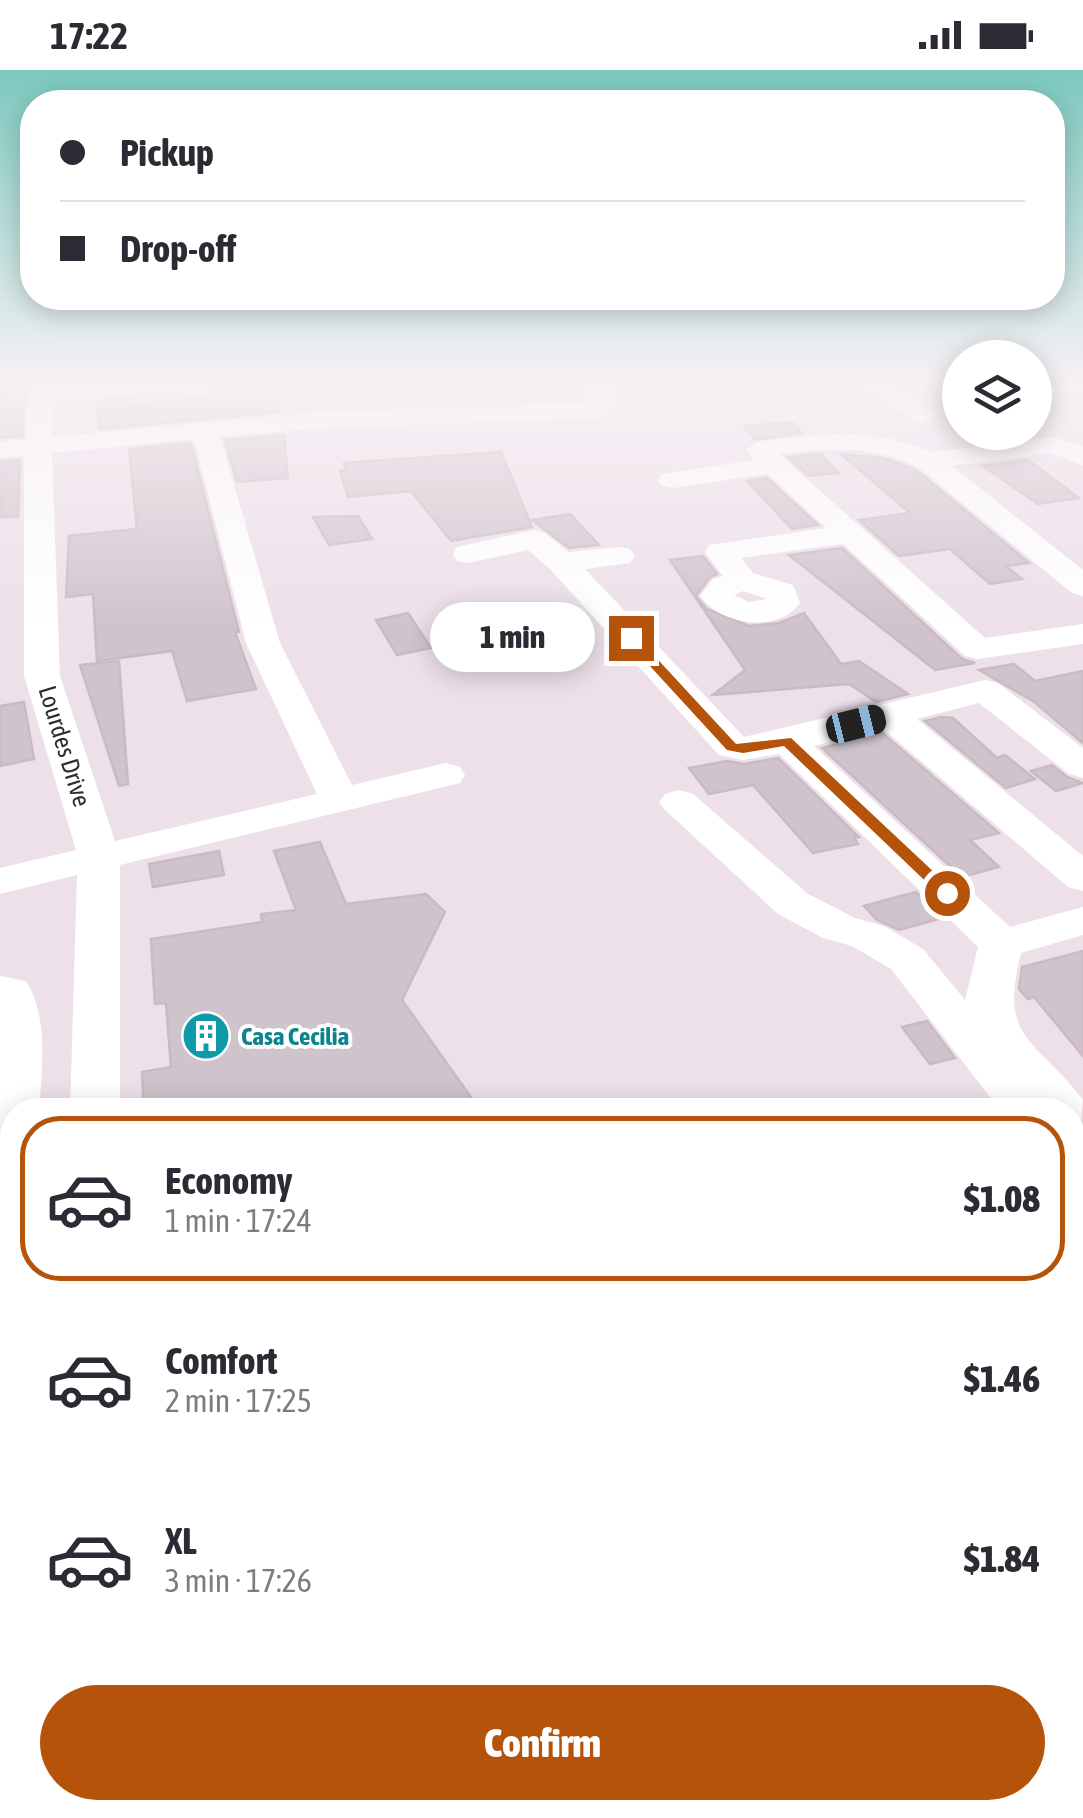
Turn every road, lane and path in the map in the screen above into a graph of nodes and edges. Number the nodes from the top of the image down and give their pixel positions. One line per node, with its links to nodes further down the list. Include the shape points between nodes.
1 (38, 463): 20 (street, Lourdes Drive, via 42,676)
2 (214, 463): 18 (street, via 263,643)
3 (744, 463): 6 (street)
4 (773, 463): 7 (street)
5 (930, 463): 12 (street)
6 (672, 480)
7 (850, 534): 11 (street, via 720,552); 13 (street, via 976,649)
8 (468, 554): 10 (street, via 534,539)
9 (618, 556): 10 (street)
10 (562, 562): 15 (street, via 732,747)
11 (743, 581)
12 (1083, 586)
13 (1083, 634)
14 (890, 716): 15 (street); 16 (street, via 986,691); 21 (street)
15 (786, 741): 24 (street)
16 (1083, 766)
17 (446, 775): 18 (street)
18 (341, 802): 20 (street)
19 (679, 802): 28 (street, via 793,904 907,959)
20 (99, 857): 22 (street); 27 (street, Lourdes Drive)
21 (1083, 878)
22 (0, 882)
23 (1083, 921): 24 (street)
24 (1001, 944): 29 (street, via 990,1017)
25 (0, 992): 26 (street, via 10,992 19,1046)
26 (15, 1098)
27 (95, 1098)
28 (1018, 1098)
29 (1053, 1098)

